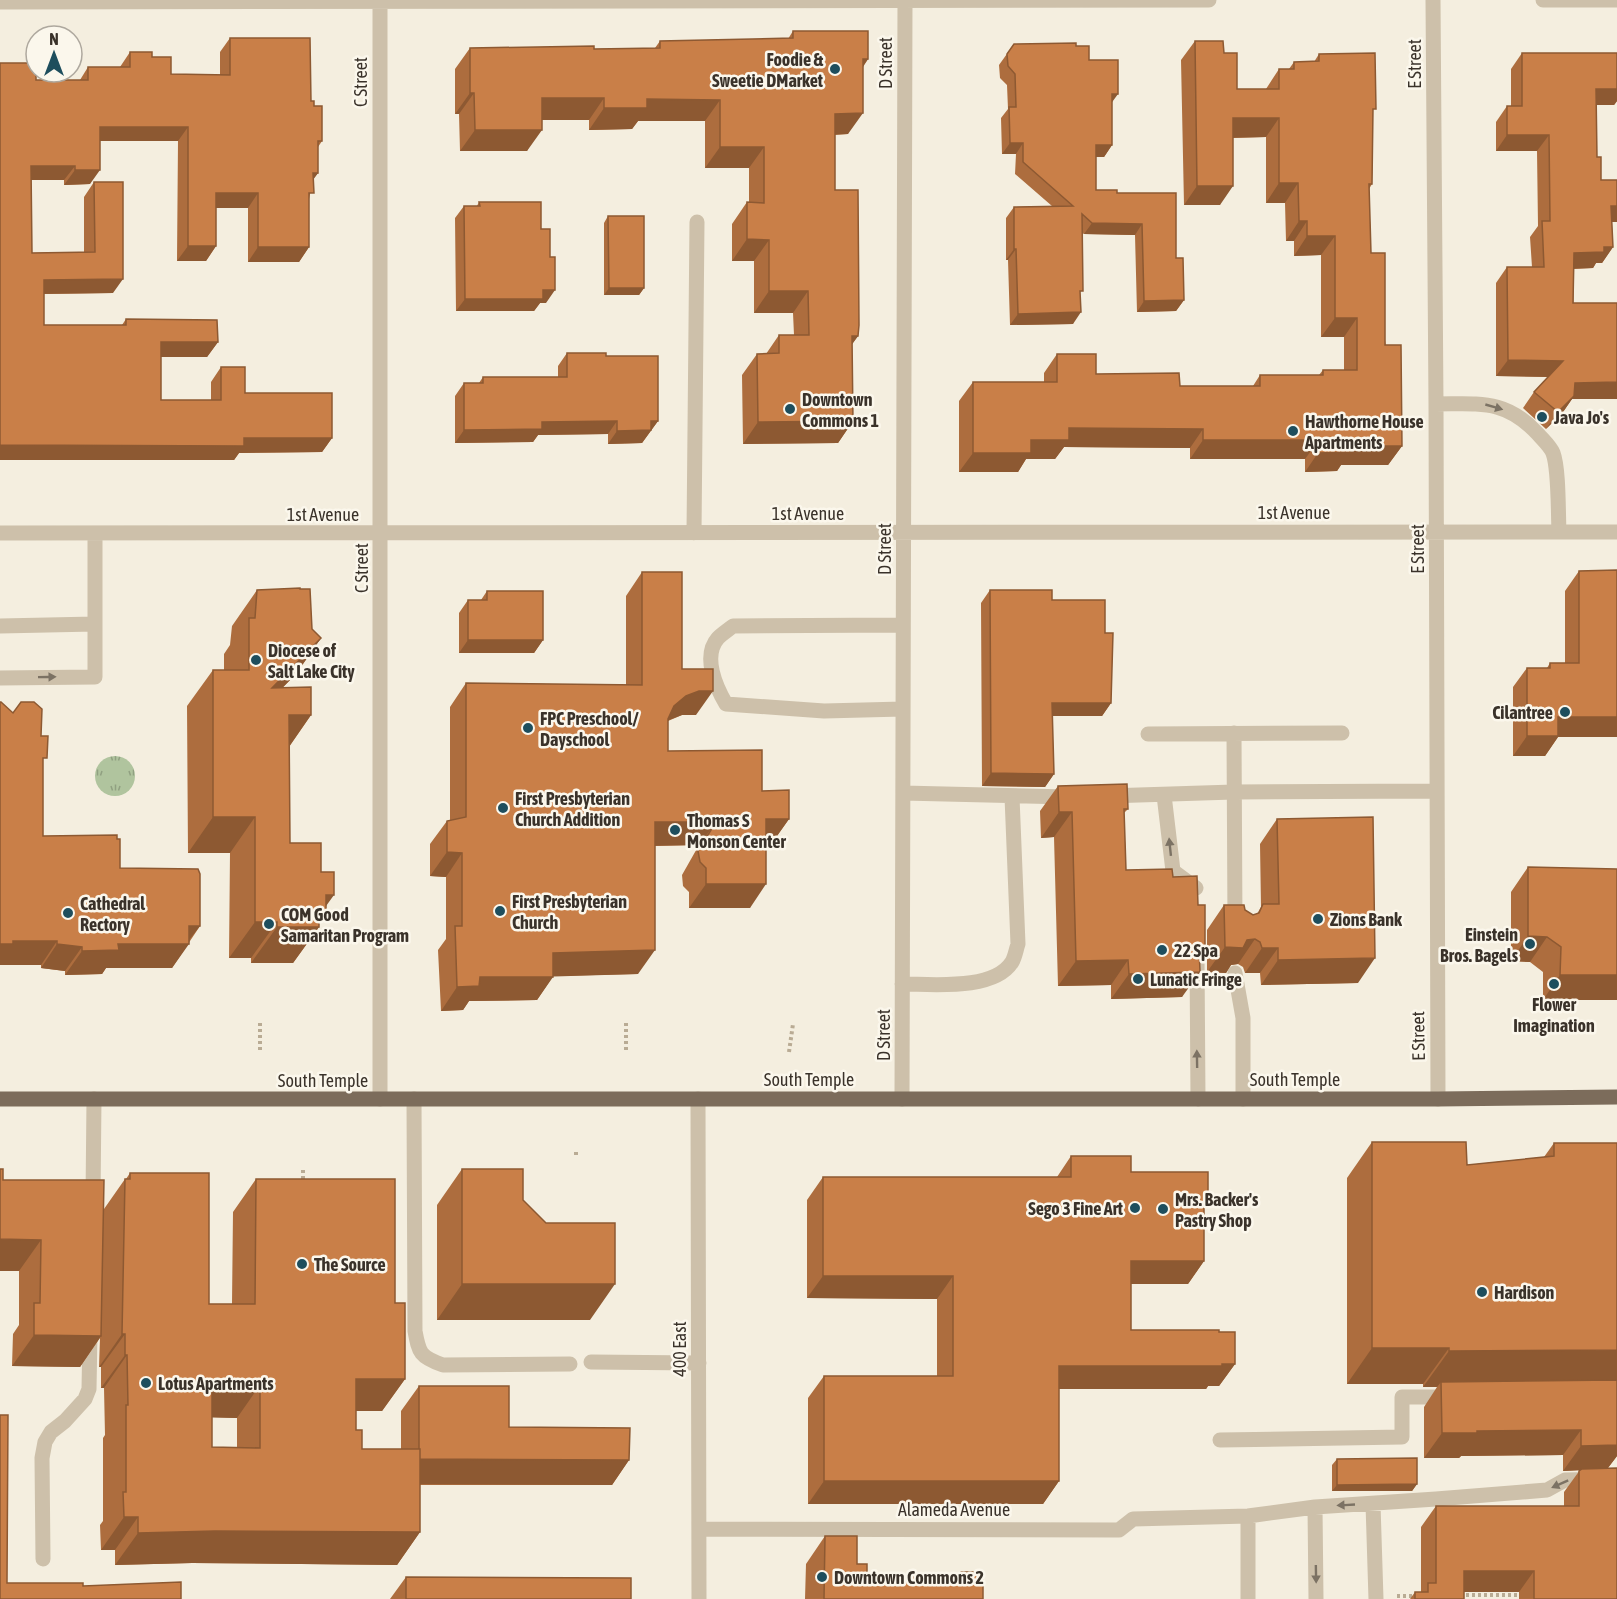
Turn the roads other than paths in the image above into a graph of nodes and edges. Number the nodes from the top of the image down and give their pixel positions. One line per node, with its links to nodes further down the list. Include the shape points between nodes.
1 (905, 0): 2 (street); 7 (street); 12 (street, D Street)
2 (991, 0): 3 (street)
3 (1209, 0)
4 (1433, 0): 10 (street, E Street)
5 (1543, 0): 6 (street)
6 (1617, 0)
7 (380, 1): 8 (street); 17 (street, C Street)
8 (0, 2)
9 (697, 222): 18 (street)
10 (1436, 405): 11 (street, one-way to 11, via 1486,404 1517,415 1530,426 1552,451 1556,465); 13 (street, E Street)
11 (1559, 531): 13 (street, 1st Avenue); 14 (street, 1st Avenue)
12 (904, 532): 13 (street, 1st Avenue); 18 (street, 1st Avenue); 20 (street, D Street)
13 (1436, 532): 27 (street, E Street)
14 (1617, 532)
15 (0, 533): 16 (street, 1st Avenue)
16 (95, 533): 17 (street, 1st Avenue); 19 (street)
17 (380, 533): 18 (street, 1st Avenue); 40 (street, C Street)
18 (694, 533)
19 (95, 624): 21 (street); 22 (street, one-way to 19, via 95,677)
20 (903, 625): 23 (street, D Street); 23 (street, via 733,626 717,639 711,657 718,690 726,705 824,711)
21 (0, 626)
22 (0, 678)
23 (903, 709): 29 (street, D Street)
24 (1234, 733): 25 (street); 26 (street); 28 (street)
25 (1342, 733)
26 (1148, 734)
27 (1436, 791): 28 (street); 46 (street, E Street)
28 (1234, 792): 30 (street); 33 (street)
29 (903, 793): 31 (street); 36 (street, D Street)
30 (1164, 795): 31 (street); 32 (street, one-way to 30, via 1197,889 1173,871)
31 (1012, 797): 36 (street, via 1018,944 1012,963 983,982)
32 (1197, 900)
33 (1236, 930)
34 (1197, 945): 44 (street, one-way to 34)
35 (1235, 973): 45 (street, via 1243,1018)
36 (902, 984): 43 (street, D Street)
37 (1617, 1097): 46 (main road, South Temple)
38 (0, 1099): 39 (main road, South Temple)
39 (94, 1099): 40 (main road, South Temple); 47 (street)
40 (380, 1099): 41 (main road, South Temple)
41 (414, 1099): 42 (main road, South Temple); 51 (street, via 418,1350 427,1359 443,1365)
42 (698, 1099): 43 (main road, South Temple); 50 (street, 400 East)
43 (902, 1099): 44 (main road, South Temple)
44 (1198, 1099): 45 (main road, South Temple)
45 (1243, 1099): 46 (main road, South Temple)
46 (1438, 1099)
47 (93, 1216)
48 (91, 1320): 59 (street, via 89,1389 85,1399 45,1442)
49 (591, 1362): 50 (street)
50 (699, 1363): 58 (street, 400 East)
51 (570, 1364)
52 (1461, 1396): 53 (street, via 1402,1397 1402,1437)
53 (1220, 1440)
54 (1617, 1479): 55 (street, Alameda Avenue, one-way to 55, via 1565,1480 1547,1490)
55 (1373, 1504): 56 (street, Alameda Avenue, one-way to 56); 60 (street)
56 (1315, 1507): 57 (street, Alameda Avenue); 63 (street, one-way to 63)
57 (1248, 1516): 58 (street, Alameda Avenue, via 1133,1519 1119,1530); 62 (street)
58 (699, 1529): 61 (street, 400 East)
59 (43, 1559)
60 (1376, 1598)
61 (699, 1599)
62 (1248, 1599)
63 (1316, 1599)

